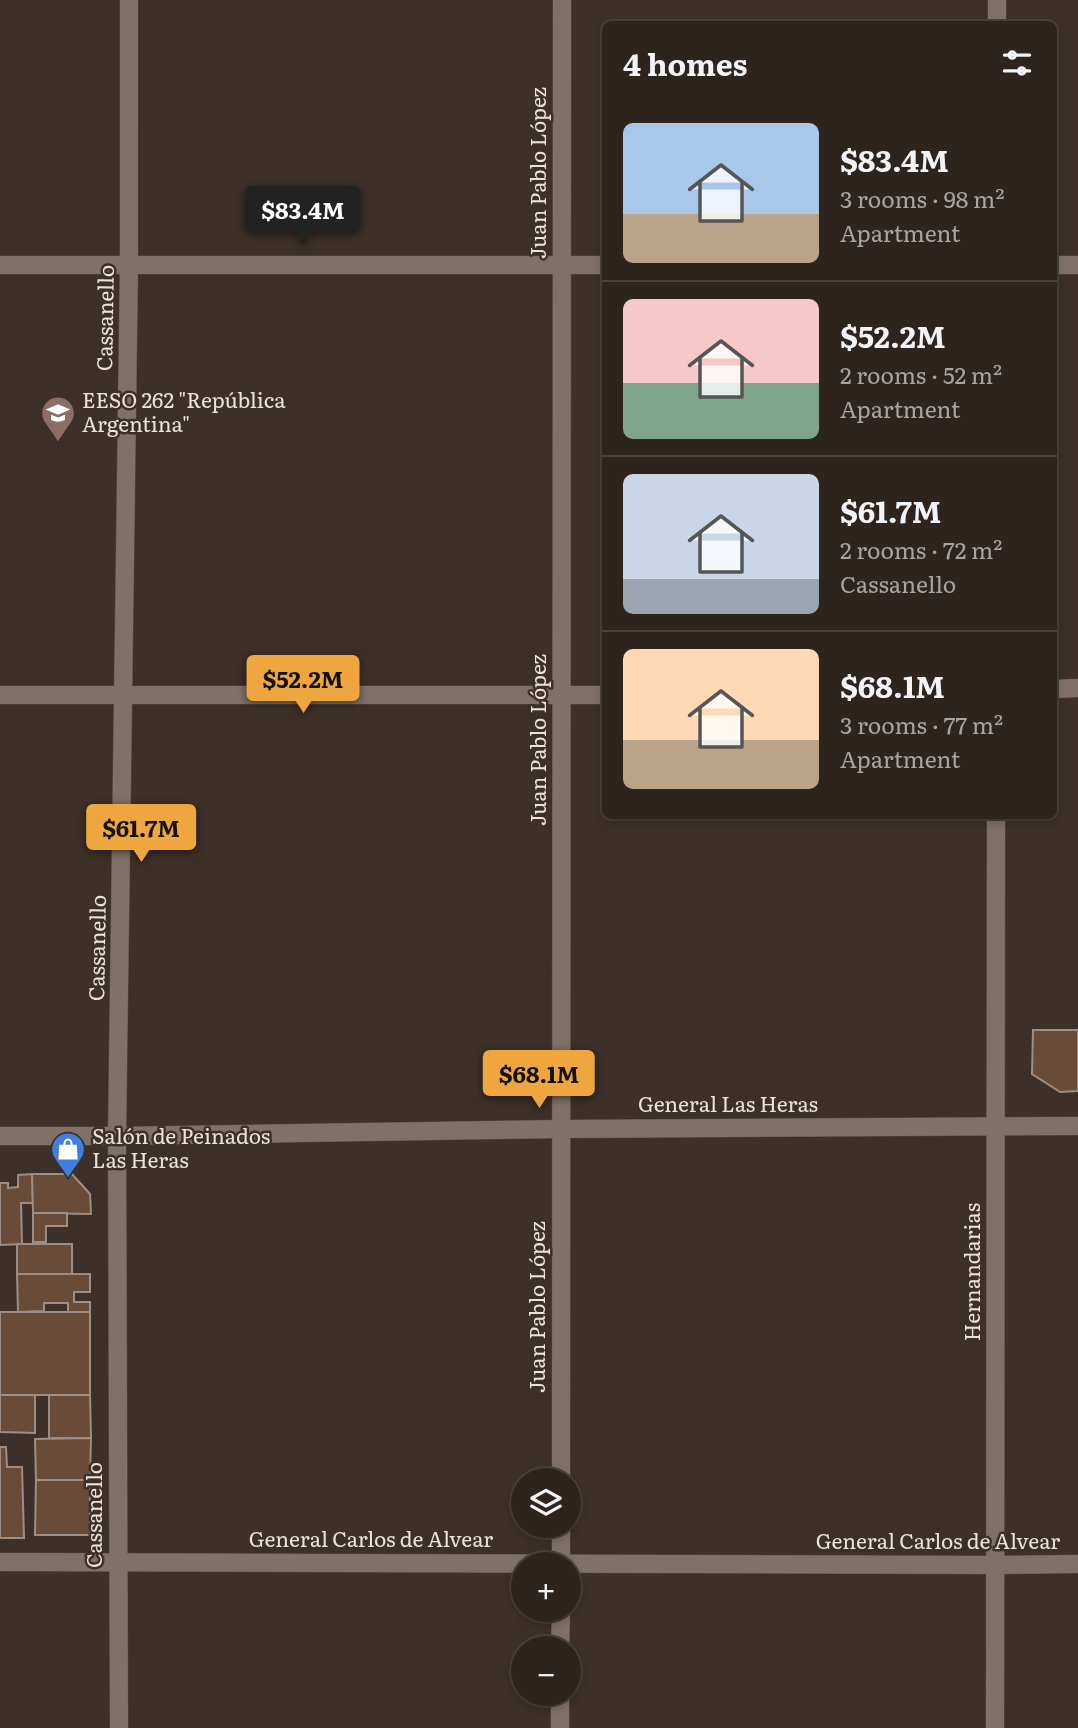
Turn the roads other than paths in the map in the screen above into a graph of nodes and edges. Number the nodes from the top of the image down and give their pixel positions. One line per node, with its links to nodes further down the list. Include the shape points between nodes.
1 (129, 0): 6 (street, Cassanello)
2 (562, 0): 7 (street, Juan Pablo López)
3 (997, 0): 4 (street)
4 (997, 21)
5 (0, 265): 6 (street)
6 (129, 265): 7 (street); 14 (street, Cassanello)
7 (562, 265): 8 (street); 16 (street, Juan Pablo López)
8 (602, 265)
9 (1057, 265): 10 (street)
10 (1078, 265)
11 (1057, 688): 12 (street)
12 (1078, 688)
13 (0, 695): 14 (street)
14 (124, 695): 16 (street); 22 (street, Cassanello)
15 (602, 695): 16 (street)
16 (561, 696): 20 (street, Juan Pablo López)
17 (996, 819): 19 (street, Hernandarias)
18 (1078, 1126): 19 (street, General Las Heras)
19 (997, 1127): 20 (street, General Las Heras); 29 (street, Hernandarias)
20 (562, 1129): 22 (street, General Las Heras); 23 (street, Juan Pablo López)
21 (0, 1136): 22 (street, General Las Heras)
22 (117, 1136): 25 (street, Cassanello)
23 (561, 1468)
24 (0, 1562): 25 (street, General Carlos de Alvear)
25 (118, 1562): 26 (street, General Carlos de Alvear); 31 (street, Cassanello)
26 (511, 1564)
27 (581, 1564): 29 (street, General Carlos de Alvear)
28 (1078, 1564): 29 (street, General Carlos de Alvear)
29 (995, 1565): 33 (street, Hernandarias)
30 (560, 1706): 32 (street)
31 (119, 1728)
32 (560, 1728)
33 (995, 1728)

